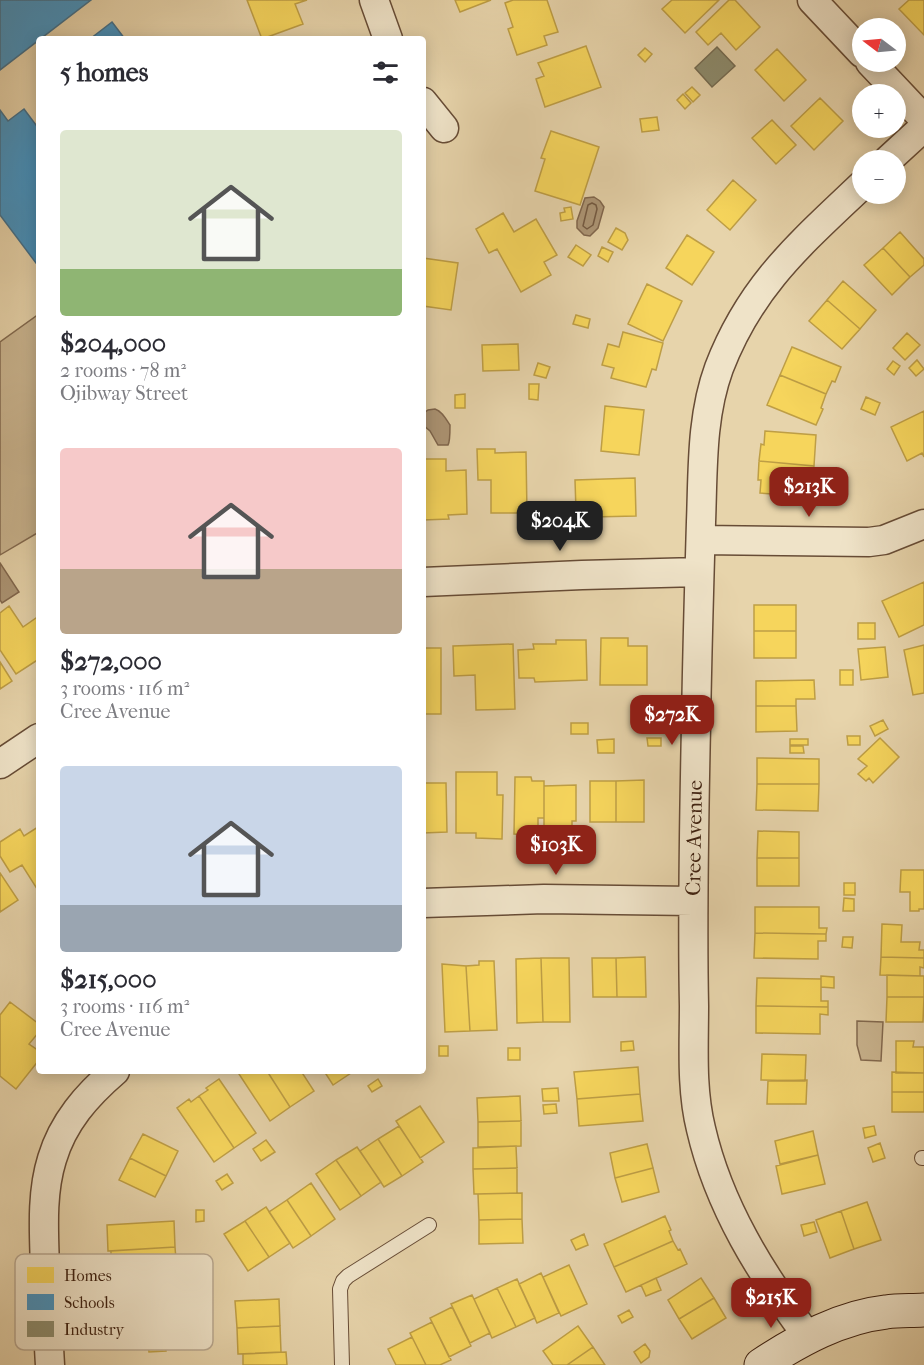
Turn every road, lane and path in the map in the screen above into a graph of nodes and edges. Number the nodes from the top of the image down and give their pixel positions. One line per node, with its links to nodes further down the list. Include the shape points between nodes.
1 (374, 0): 3 (street)
2 (812, 0): 4 (street)
3 (387, 36)
4 (852, 42)
5 (879, 72): 7 (street)
6 (426, 106): 9 (street)
7 (924, 119)
8 (924, 127): 10 (street)
9 (444, 128)
10 (899, 150)
11 (852, 194): 13 (street, Cree Avenue, via 778,267 756,295 729,344 706,418)
12 (924, 524): 13 (street, via 869,542)
13 (701, 540): 14 (street, Cree Avenue)
14 (699, 572): 15 (street); 18 (street, Cree Avenue)
15 (426, 582)
16 (36, 740): 17 (street)
17 (0, 764)
18 (693, 900): 19 (street); 24 (street, Cree Avenue, via 695,1090 699,1125 710,1165 746,1245)
19 (426, 903)
20 (111, 1074): 22 (street, via 92,1090 67,1123 52,1159 43,1221)
21 (429, 1225): 27 (lane, via 343,1281)
22 (45, 1254)
23 (924, 1310): 24 (main road, via 861,1317)
24 (808, 1337): 28 (main road)
25 (49, 1350): 26 (street)
26 (50, 1365)
27 (342, 1365)
28 (762, 1365)

